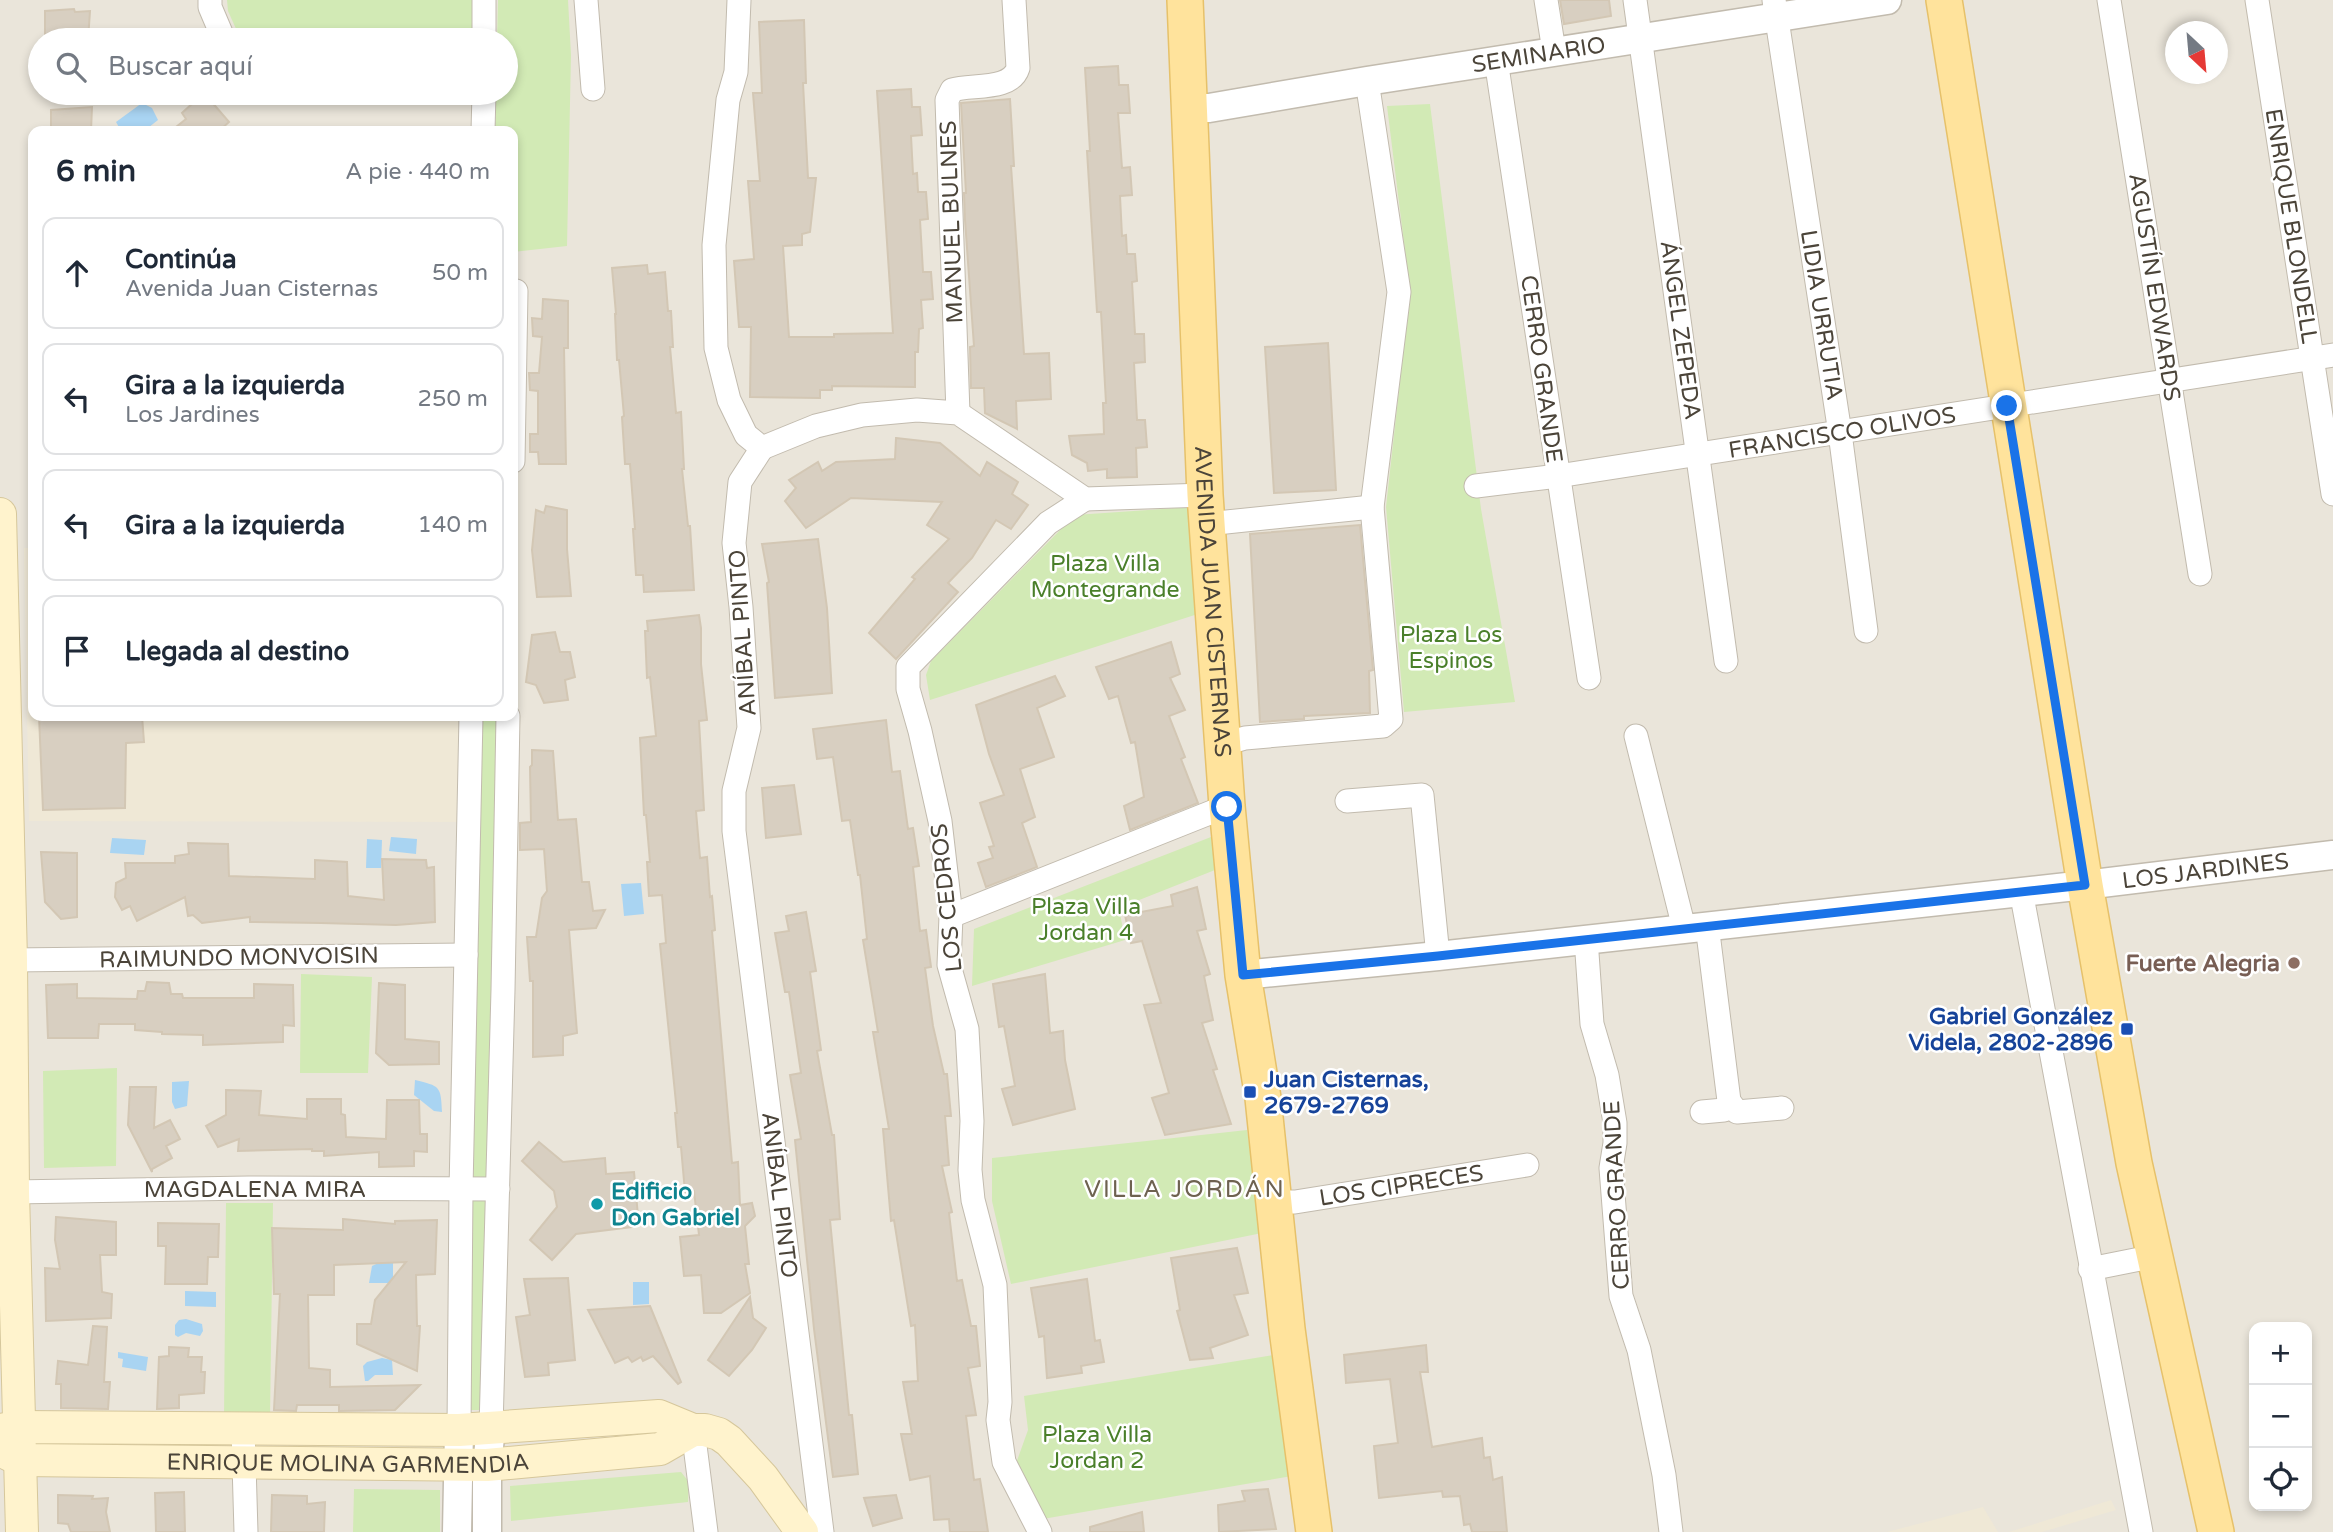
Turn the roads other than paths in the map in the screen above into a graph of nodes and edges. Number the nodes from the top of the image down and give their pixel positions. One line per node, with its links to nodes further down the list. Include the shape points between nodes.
1 (210, 0): 14 (street)
2 (484, 0): 15 (street)
3 (586, 0): 20 (street)
4 (739, 0): 29 (street, via 736,72 728,100 714,245 716,348 729,400 746,435)
5 (1014, 0): 27 (street, MANUEL BULNES, via 1016,75 1002,84 952,90 947,100)
6 (1185, 0): 22 (main road, AVENIDA JUAN CISTERNAS)
7 (1546, 0): 17 (street)
8 (1635, 0): 16 (street, ÁNGEL ZEPEDA)
9 (1887, 0): 13 (street, SEMINARIO)
10 (1944, 0): 26 (main road)
11 (2109, 0): 25 (street, AGUSTÍN EDWARDS)
12 (2257, 0): 24 (street, ENRIQUE BLONDELL)
13 (1775, 9): 16 (street, SEMINARIO); 28 (street, LIDIA URRUTIA)
14 (219, 28)
15 (484, 28)
16 (1641, 38): 17 (street, SEMINARIO); 30 (street, ÁNGEL ZEPEDA)
17 (1553, 51): 18 (street, SEMINARIO)
18 (1496, 60): 19 (street, SEMINARIO); 31 (street, CERRO GRANDE)
19 (1367, 81): 22 (street, SEMINARIO); 35 (street, via 1399,292)
20 (593, 89)
21 (484, 105): 23 (street)
22 (1189, 108): 36 (main road, AVENIDA JUAN CISTERNAS)
23 (483, 126)
24 (2323, 356): 25 (street, FRANCISCO OLIVOS); 33 (street, ENRIQUE BLONDELL)
25 (2170, 380): 26 (street, FRANCISCO OLIVOS); 38 (street, AGUSTÍN EDWARDS)
26 (2007, 406): 28 (street, FRANCISCO OLIVOS); 49 (main road)
27 (958, 413): 29 (street, via 917,410 862,415 816,426); 34 (street)
28 (1839, 433): 30 (street, FRANCISCO OLIVOS); 39 (street, LIDIA URRUTIA)
29 (762, 447): 84 (street, ANÍBAL PINTO, via 740,482 734,543 749,728 734,790 734,831)
30 (1698, 455): 31 (street, FRANCISCO OLIVOS); 40 (street, ÁNGEL ZEPEDA)
31 (1558, 477): 32 (street, FRANCISCO OLIVOS); 41 (street, CERRO GRANDE)
32 (1476, 486)
33 (2333, 494)
34 (1084, 499): 36 (street); 51 (street, LOS CEDROS, via 1048,523 908,667 908,689 940,821)
35 (1372, 507): 36 (street); 45 (street, via 1391,719 1383,726 1245,738)
36 (1206, 509): 45 (main road, AVENIDA JUAN CISTERNAS)
37 (0, 514): 56 (main road)
38 (2200, 574)
39 (1866, 631)
40 (1726, 661)
41 (1589, 678)
42 (471, 721): 54 (street)
43 (508, 721): 59 (street)
44 (1636, 736): 52 (street)
45 (1224, 744): 47 (main road, AVENIDA JUAN CISTERNAS)
46 (1347, 801): 55 (street, via 1422,795)
47 (1227, 807): 51 (street); 57 (main road, AVENIDA JUAN CISTERNAS)
48 (2333, 855): 49 (street, LOS JARDINES)
49 (2085, 885): 50 (street, LOS JARDINES); 69 (main road)
50 (2021, 891): 52 (street, LOS JARDINES); 70 (street)
51 (951, 916): 85 (street, LOS CEDROS, via 949,965 967,1029 972,1190 995,1285 998,1420 1004,1462)
52 (1695, 926): 53 (street, LOS JARDINES); 61 (street)
53 (1586, 939): 55 (street, LOS JARDINES); 87 (street, CERRO GRANDE, via 1592,1024 1615,1123 1611,1168 1621,1296 1649,1395)
54 (466, 955): 56 (street, RAIMUNDO MONVOISIN); 60 (street)
55 (1438, 956): 57 (street, LOS JARDINES)
56 (11, 960): 58 (main road)
57 (1243, 975): 68 (main road, AVENIDA JUAN CISTERNAS)
58 (6, 1063): 67 (main road)
59 (499, 1077): 60 (street); 65 (street)
60 (464, 1078): 66 (street)
61 (1728, 1101): 62 (street, via 1737,1112); 63 (street, via 1724,1110)
62 (1782, 1108)
63 (1702, 1112)
64 (1527, 1165): 68 (street, LOS CIPRECES)
65 (498, 1189): 66 (street, MAGDALENA MIRA); 72 (street)
66 (461, 1190): 67 (street, MAGDALENA MIRA); 73 (street)
67 (13, 1192): 75 (main road)
68 (1274, 1202): 86 (main road, AVENIDA JUAN CISTERNAS)
69 (2155, 1256): 70 (street); 89 (main road)
70 (2090, 1269): 88 (street)
71 (243, 1429): 73 (main road, ENRIQUE MOLINA GARMENDIA); 75 (main road, ENRIQUE MOLINA GARMENDIA); 76 (street)
72 (491, 1429): 73 (main road, ENRIQUE MOLINA GARMENDIA); 74 (main road, ENRIQUE MOLINA GARMENDIA, via 659,1416); 77 (street)
73 (459, 1430): 77 (street)
74 (693, 1430): 77 (main road, ENRIQUE MOLINA GARMENDIA, via 660,1449); 82 (street); 83 (main road, ENRIQUE MOLINA GARMENDIA, via 719,1434 729,1441 764,1478)
75 (10, 1442): 76 (main road, ENRIQUE MOLINA GARMENDIA); 78 (main road)
76 (244, 1463): 77 (main road, ENRIQUE MOLINA GARMENDIA); 79 (street)
77 (472, 1465): 80 (street); 81 (street)
78 (22, 1532)
79 (246, 1532)
80 (457, 1532)
81 (487, 1532)
82 (706, 1532)
83 (802, 1532)
84 (822, 1532)
85 (1040, 1532)
86 (1314, 1532)
87 (1671, 1532)
88 (2141, 1532)
89 (2216, 1532)

